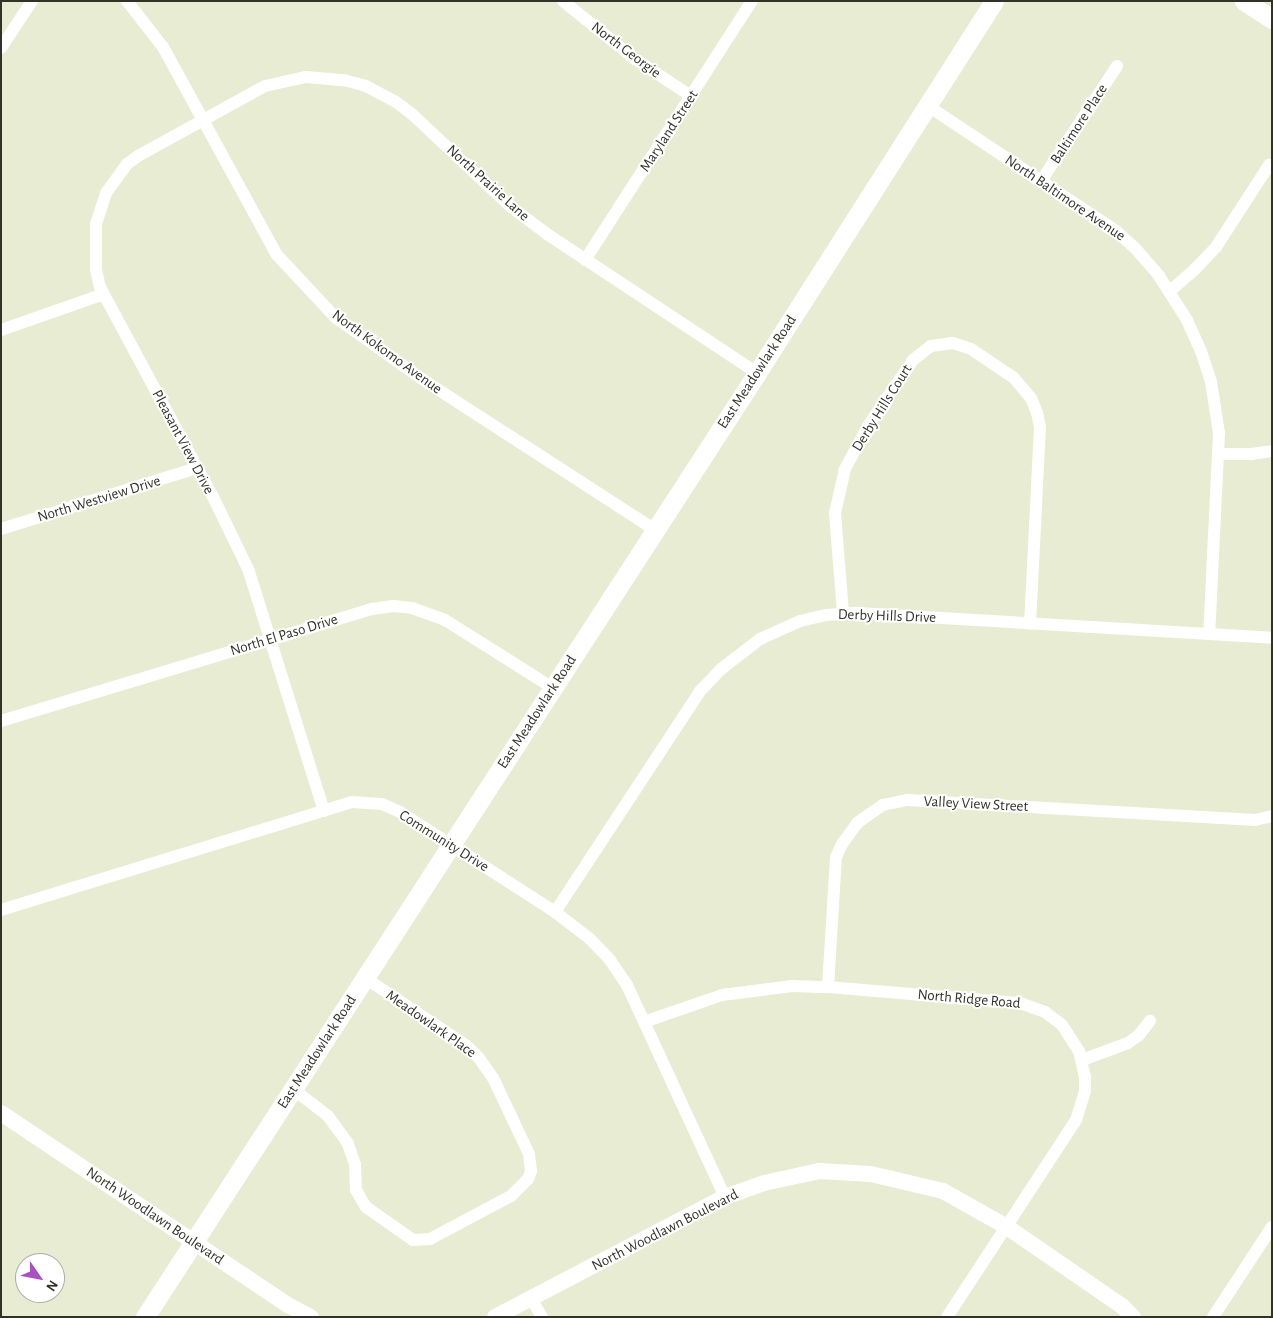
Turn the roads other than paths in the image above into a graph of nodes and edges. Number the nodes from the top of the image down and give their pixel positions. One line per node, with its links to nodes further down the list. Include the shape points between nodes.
1 (32, 1): 8 (street)
2 (127, 1): 12 (street, North Kokomo Avenue, via 160,41)
3 (563, 1): 10 (street, North Georgie, via 635,59)
4 (752, 1): 10 (street, Maryland Street)
5 (994, 1): 11 (main road, East Meadowlark Road)
6 (1244, 1): 7 (main road)
7 (1272, 19)
8 (1, 48)
9 (1117, 66): 14 (street, Baltimore Place)
10 (691, 96): 15 (street, Maryland Street)
11 (928, 106): 14 (street, North Baltimore Avenue); 19 (main road, East Meadowlark Road)
12 (203, 120): 15 (street, North Prairie Lane, via 265,86 287,80 326,77 366,86 410,112 510,206); 17 (street, Pleasant View Drive, via 138,156 122,170 106,192 98,217 95,243 96,268); 24 (street, North Kokomo Avenue, via 277,255 335,317 428,383)
13 (1269, 165): 16 (street, via 1216,247)
14 (1042, 181): 16 (street, North Baltimore Avenue, via 1116,231 1147,261)
15 (584, 260): 19 (street, North Prairie Lane)
16 (1170, 291): 21 (street, North Baltimore Avenue, via 1191,328 1211,382)
17 (104, 294): 18 (street); 22 (street, Pleasant View Drive)
18 (1, 330)
19 (757, 373): 24 (main road, East Meadowlark Road)
20 (1272, 450): 21 (street)
21 (1220, 454): 27 (street, North Baltimore Avenue)
22 (197, 468): 23 (street, North Westview Drive); 29 (street, Pleasant View Drive, via 249,571)
23 (1, 529)
24 (655, 530): 30 (main road, East Meadowlark Road)
25 (843, 613): 26 (street, Derby Hills Drive); 26 (street, Derby Hills Court, via 835,513 845,469 868,426 912,360 931,346 953,343 971,349 1014,378 1028,393 1037,413 1040,428); 36 (street, Derby Hills Drive, via 800,620 776,630 716,674 688,707)
26 (1030, 624): 27 (street, Derby Hills Drive)
27 (1209, 634): 28 (street, Derby Hills Drive)
28 (1272, 638)
29 (270, 639): 30 (street, North El Paso Drive, via 376,608 412,608 445,620); 31 (street, North El Paso Drive); 32 (street, Pleasant View Drive)
30 (553, 688): 34 (main road, East Meadowlark Road)
31 (1, 721)
32 (324, 811): 34 (street, Community Drive, via 352,802 382,804 400,812); 35 (street, Community Drive)
33 (1272, 816): 38 (street, Valley View Street, via 1255,820 907,800 883,805 854,826 836,858)
34 (451, 846): 36 (street, Community Drive); 37 (main road, East Meadowlark Road)
35 (1, 910)
36 (555, 912): 40 (street, Community Drive, via 590,939 610,960 627,985)
37 (365, 978): 42 (main road, East Meadowlark Road); 42 (street, Meadowlark Place, via 480,1058 529,1154 531,1171 528,1179 511,1196 430,1239 413,1240 366,1206 356,1190 355,1164 348,1144 328,1116)
38 (828, 987): 40 (street, North Ridge Road, via 773,988 722,995); 41 (street, North Ridge Road, via 1028,1005 1045,1012 1062,1025)
39 (1150, 1021): 41 (street, via 1128,1043)
40 (644, 1022): 44 (street, Community Drive)
41 (1082, 1060): 45 (street, North Ridge Road, via 1084,1091 1076,1120)
42 (293, 1089): 47 (main road, East Meadowlark Road)
43 (1, 1113): 47 (street, North Woodlawn Boulevard)
44 (725, 1197): 45 (street, North Woodlawn Boulevard, via 804,1173 871,1174 943,1191); 48 (street, North Woodlawn Boulevard)
45 (1006, 1227): 53 (street, North Ridge Road); 54 (street, North Woodlawn Boulevard)
46 (1272, 1227): 55 (street)
47 (194, 1242): 49 (main road, East Meadowlark Road); 50 (street, North Woodlawn Boulevard)
48 (530, 1297): 51 (street, North Woodlawn Boulevard); 52 (street)
49 (145, 1317)
50 (311, 1317)
51 (495, 1317)
52 (542, 1317)
53 (947, 1317)
54 (1134, 1317)
55 (1213, 1317)

